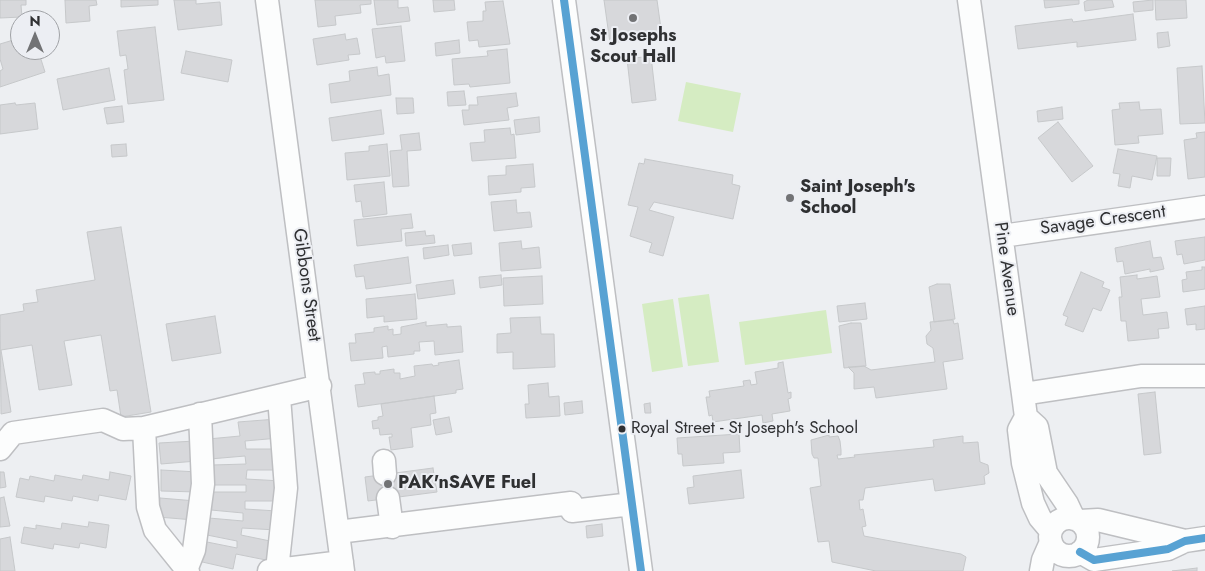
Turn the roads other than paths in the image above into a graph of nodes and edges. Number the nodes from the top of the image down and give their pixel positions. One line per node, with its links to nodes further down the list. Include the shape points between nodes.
1 (267, 0): 7 (street, Gibbons Street)
2 (564, 0): 15 (street)
3 (969, 0): 5 (street, Pine Avenue)
4 (1205, 207): 5 (street, Savage Crescent)
5 (1002, 236): 8 (street, Pine Avenue)
6 (1205, 376): 8 (street, via 1141,376)
7 (320, 386): 9 (street); 18 (street, Gibbons Street)
8 (1023, 394): 11 (street, Pine Avenue)
9 (279, 396): 10 (street); 24 (street, via 286,488)
10 (200, 414): 12 (street); 23 (street, via 202,493 194,550)
11 (1026, 417): 16 (street, via 1037,427 1046,473); 19 (street, Pine Avenue, via 1019,430 1028,484 1040,518)
12 (144, 428): 13 (street, via 123,429 103,420 13,433); 23 (street, via 148,507 155,530)
13 (0, 449)
14 (388, 498): 17 (street)
15 (632, 504): 17 (street, via 572,511 571,503); 25 (street)
16 (1077, 520): 19 (street, via 1062,519 1053,526); 20 (street, via 1105,522); 21 (street, via 1088,537)
17 (392, 527): 18 (street)
18 (338, 532): 22 (street, Gibbons Street)
19 (1051, 537): 21 (street, via 1061,554); 26 (street)
20 (1195, 540): 21 (street, via 1168,549 1094,560)
21 (1076, 559)
22 (342, 566): 24 (street)
23 (187, 570)
24 (273, 570)
25 (641, 571)
26 (1041, 571)

